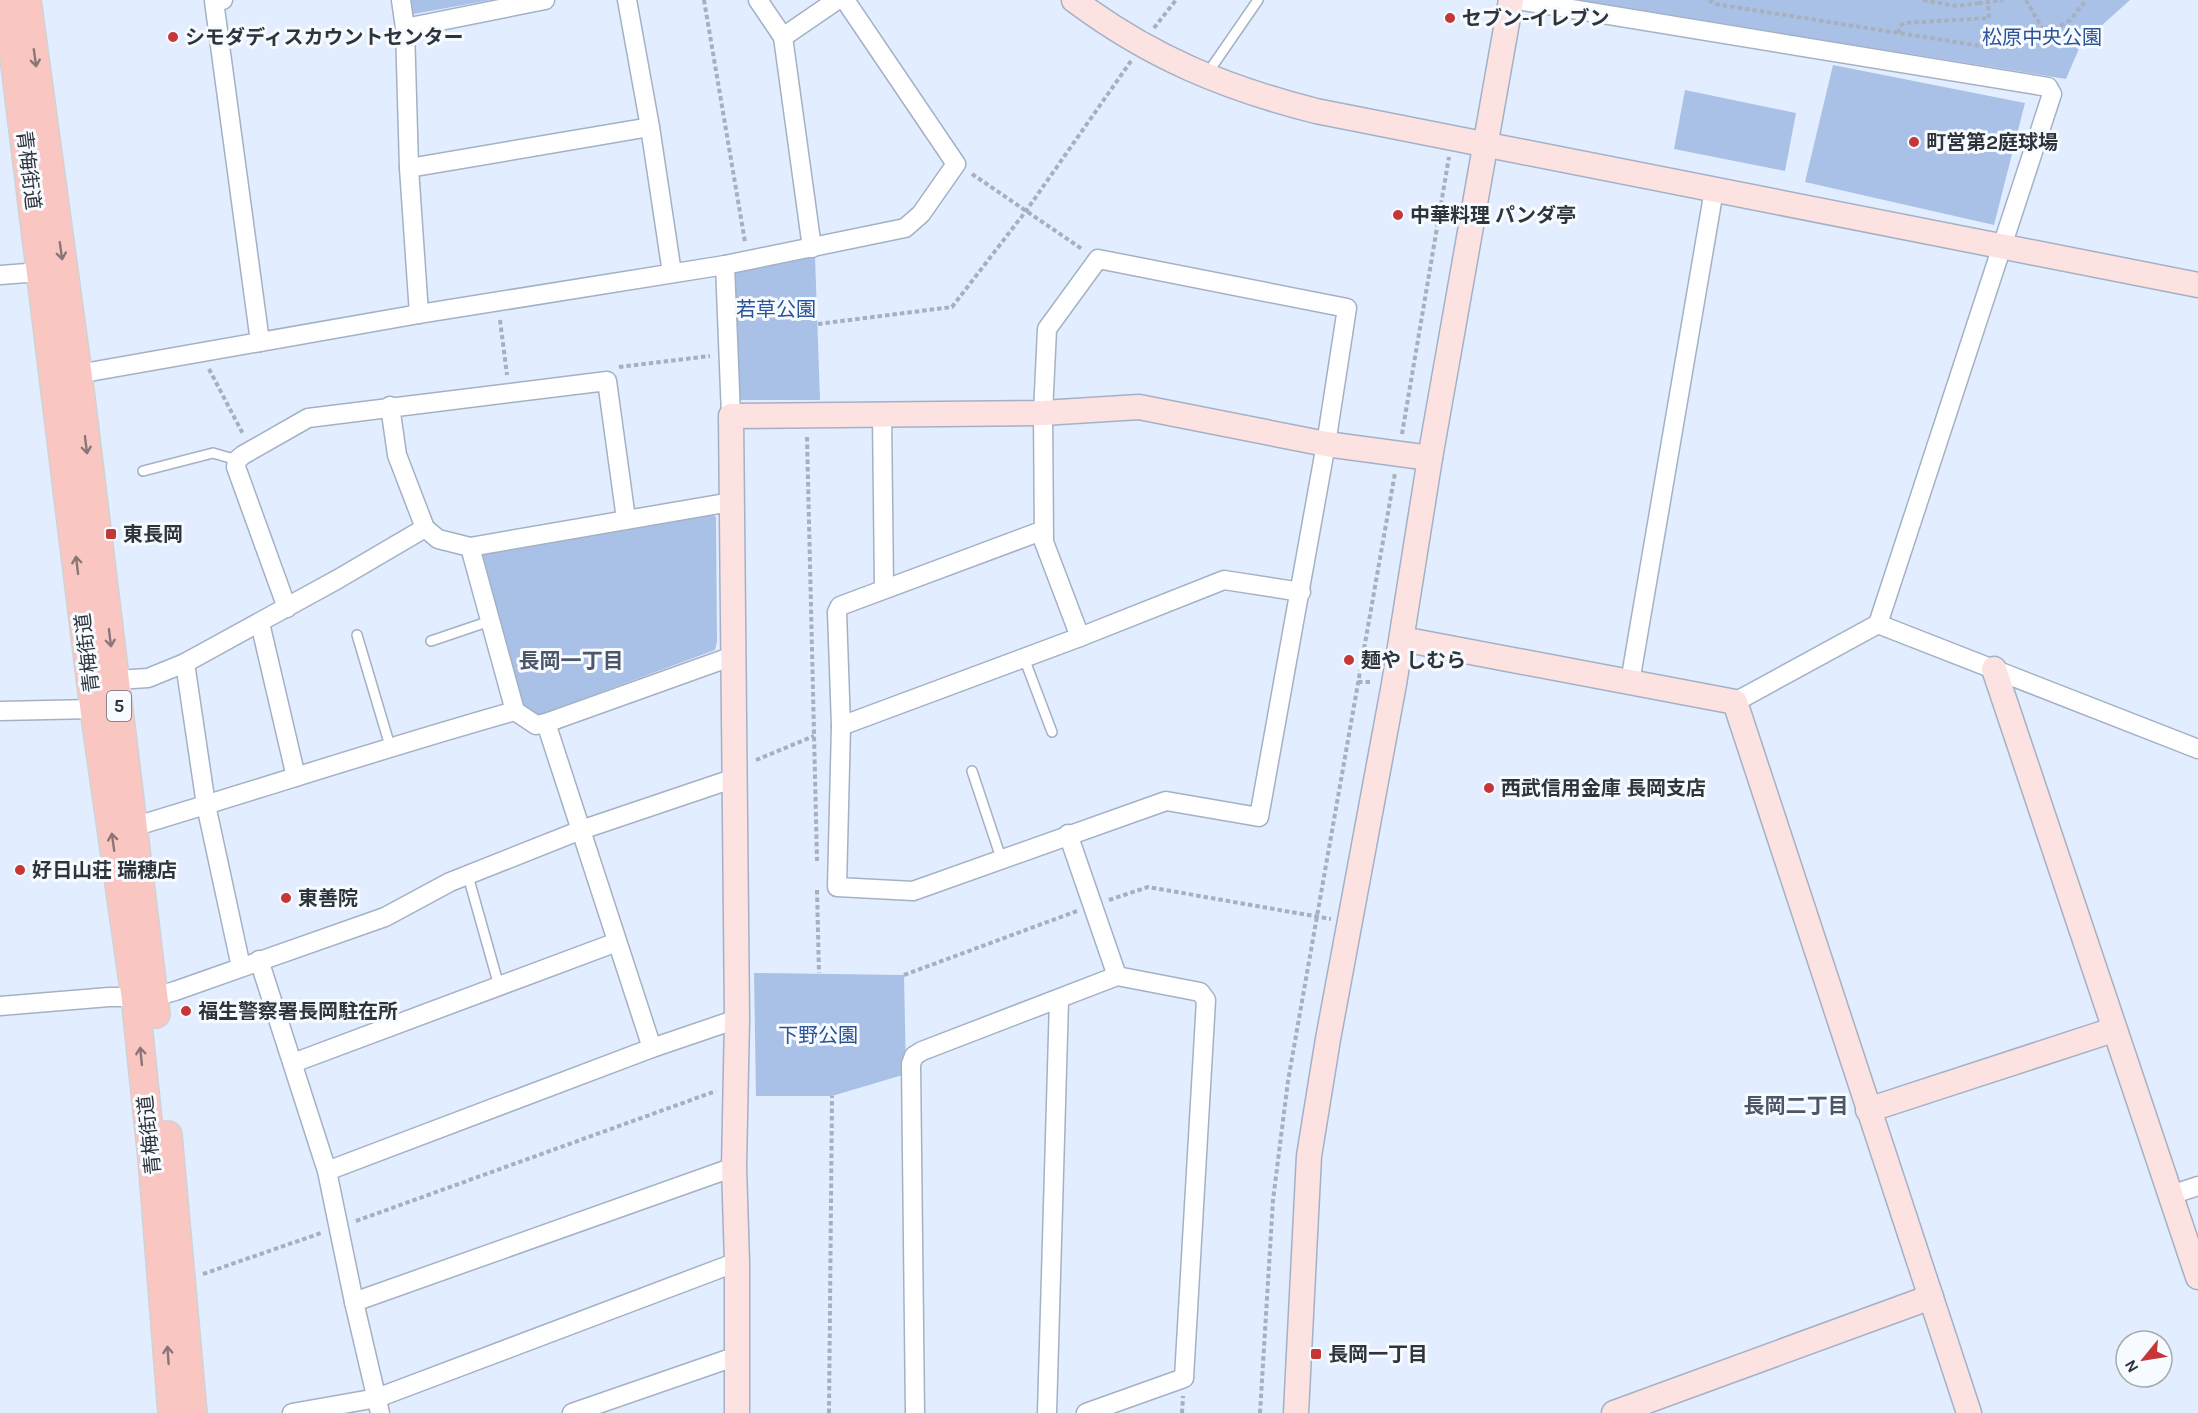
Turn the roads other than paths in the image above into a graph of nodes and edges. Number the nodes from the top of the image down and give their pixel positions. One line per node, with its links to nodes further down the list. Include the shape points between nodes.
1 (7, 0): 24 (main road, 青梅街道 / 5)
2 (27, 0): 30 (main road, 青梅街道 / 5, one-way to 30)
3 (223, 0): 29 (street, via 214,1)
4 (401, 0): 14 (street)
5 (545, 0): 14 (street)
6 (627, 0): 17 (street)
7 (758, 0): 15 (street)
8 (837, 0): 15 (street)
9 (845, 0): 22 (street, via 956,164 921,214 905,228)
10 (1074, 0): 16 (street, via 1142,45)
11 (1258, 0): 16 (lane)
12 (1511, 0): 18 (street)
13 (1517, 0): 21 (street, via 2048,87 2052,94)
14 (405, 28): 19 (street)
15 (783, 37): 22 (street)
16 (1205, 76): 18 (street, via 1277,101)
17 (650, 127): 19 (street); 25 (street)
18 (1485, 145): 20 (street); 36 (street)
19 (409, 168): 28 (street)
20 (1714, 190): 21 (street); 59 (street)
21 (2002, 245): 27 (street); 49 (street)
22 (812, 248): 23 (street)
23 (724, 265): 25 (street); 34 (street)
24 (41, 272): 26 (street); 61 (main road, 青梅街道 / 5, one-way to 24)
25 (672, 273): 28 (street)
26 (0, 275)
27 (2198, 285)
28 (419, 314): 29 (street)
29 (260, 342): 30 (street)
30 (78, 374): 58 (main road, 青梅街道 / 5, one-way to 58)
31 (390, 406): 37 (street, via 308,418); 40 (street, via 607,381); 41 (street, via 397,455)
32 (1043, 413): 33 (street); 35 (street, via 1139,407); 35 (street, via 1047,330 1098,260 1347,308); 42 (street)
33 (882, 414): 34 (street); 44 (street)
34 (731, 416): 39 (street)
35 (1326, 444): 36 (street); 45 (street)
36 (1430, 458): 52 (street)
37 (237, 460): 38 (lane, via 213,453); 46 (street, via 236,467)
38 (143, 471)
39 (731, 502): 40 (street); 54 (street)
40 (626, 519): 43 (street)
41 (424, 528): 43 (street, via 438,539); 46 (street)
42 (1044, 530): 44 (street); 51 (street, via 1044,542)
43 (470, 547): 47 (street)
44 (884, 588): 65 (street, via 846,602 837,612)
45 (1301, 592): 51 (street, via 1224,580); 75 (street, via 1259,817 1166,801)
46 (287, 608): 48 (street)
47 (490, 621): 53 (lane); 63 (street)
48 (260, 623): 56 (street); 71 (street)
49 (1878, 624): 57 (street); 60 (street)
50 (357, 634): 67 (lane)
51 (1080, 637): 55 (street)
52 (1402, 639): 59 (street); 109 (street, via 1309,1156)
53 (431, 641)
54 (733, 656): 64 (street); 70 (street)
55 (1024, 658): 65 (street); 66 (lane)
56 (185, 663): 58 (street, via 148,678); 72 (street)
57 (1994, 669): 68 (street); 87 (street)
58 (116, 680): 73 (main road, 青梅街道 / 5)
59 (1630, 682): 60 (street)
60 (1735, 702): 90 (street)
61 (94, 709): 62 (street); 83 (main road, 青梅街道 / 5, one-way to 61)
62 (0, 711)
63 (514, 711): 64 (street, via 536,725); 67 (street)
64 (546, 723): 74 (street)
65 (841, 726): 76 (street, via 837,886 913,891)
66 (1052, 732)
67 (390, 746): 71 (street)
68 (2198, 749)
69 (972, 771): 76 (lane)
70 (735, 773): 74 (street); 86 (street)
71 (296, 777): 72 (street)
72 (206, 805): 73 (street); 80 (street)
73 (133, 827): 83 (main road, 青梅街道 / 5)
74 (581, 830): 77 (street); 78 (street)
75 (1068, 834): 76 (street); 81 (street)
76 (1001, 858)
77 (468, 876): 79 (street, via 385,917); 82 (lane)
78 (617, 942): 82 (street); 88 (street)
79 (259, 960): 80 (street); 89 (street)
80 (241, 967): 83 (street)
81 (1117, 976): 84 (street); 108 (street, via 1200,992 1206,1000 1184,1378)
82 (499, 986): 89 (street)
83 (145, 996): 85 (street); 101 (main road, 青梅街道 / 5, one-way to 83); 102 (main road, 青梅街道 / 5, via 183,1281)
84 (1059, 1000): 106 (street, via 922,1051 911,1064); 107 (street)
85 (0, 1006)
86 (737, 1019): 88 (street); 91 (street)
87 (2114, 1030): 90 (street); 94 (street)
88 (652, 1048): 92 (street)
89 (293, 1063): 92 (street)
90 (1868, 1110): 97 (street)
91 (734, 1167): 95 (street); 98 (street)
92 (327, 1171): 98 (street)
93 (2198, 1186): 94 (street)
94 (2171, 1195): 96 (street)
95 (737, 1262): 99 (street); 100 (street)
96 (2198, 1277)
97 (1931, 1297): 110 (street); 111 (street)
98 (354, 1302): 100 (street)
99 (737, 1356): 104 (street); 105 (street)
100 (378, 1406): 103 (street)
101 (172, 1413)
102 (193, 1413)
103 (292, 1413)
104 (572, 1413)
105 (737, 1413)
106 (915, 1413)
107 (1047, 1413)
108 (1086, 1413)
109 (1296, 1413)
110 (1614, 1413)
111 (1969, 1413)

